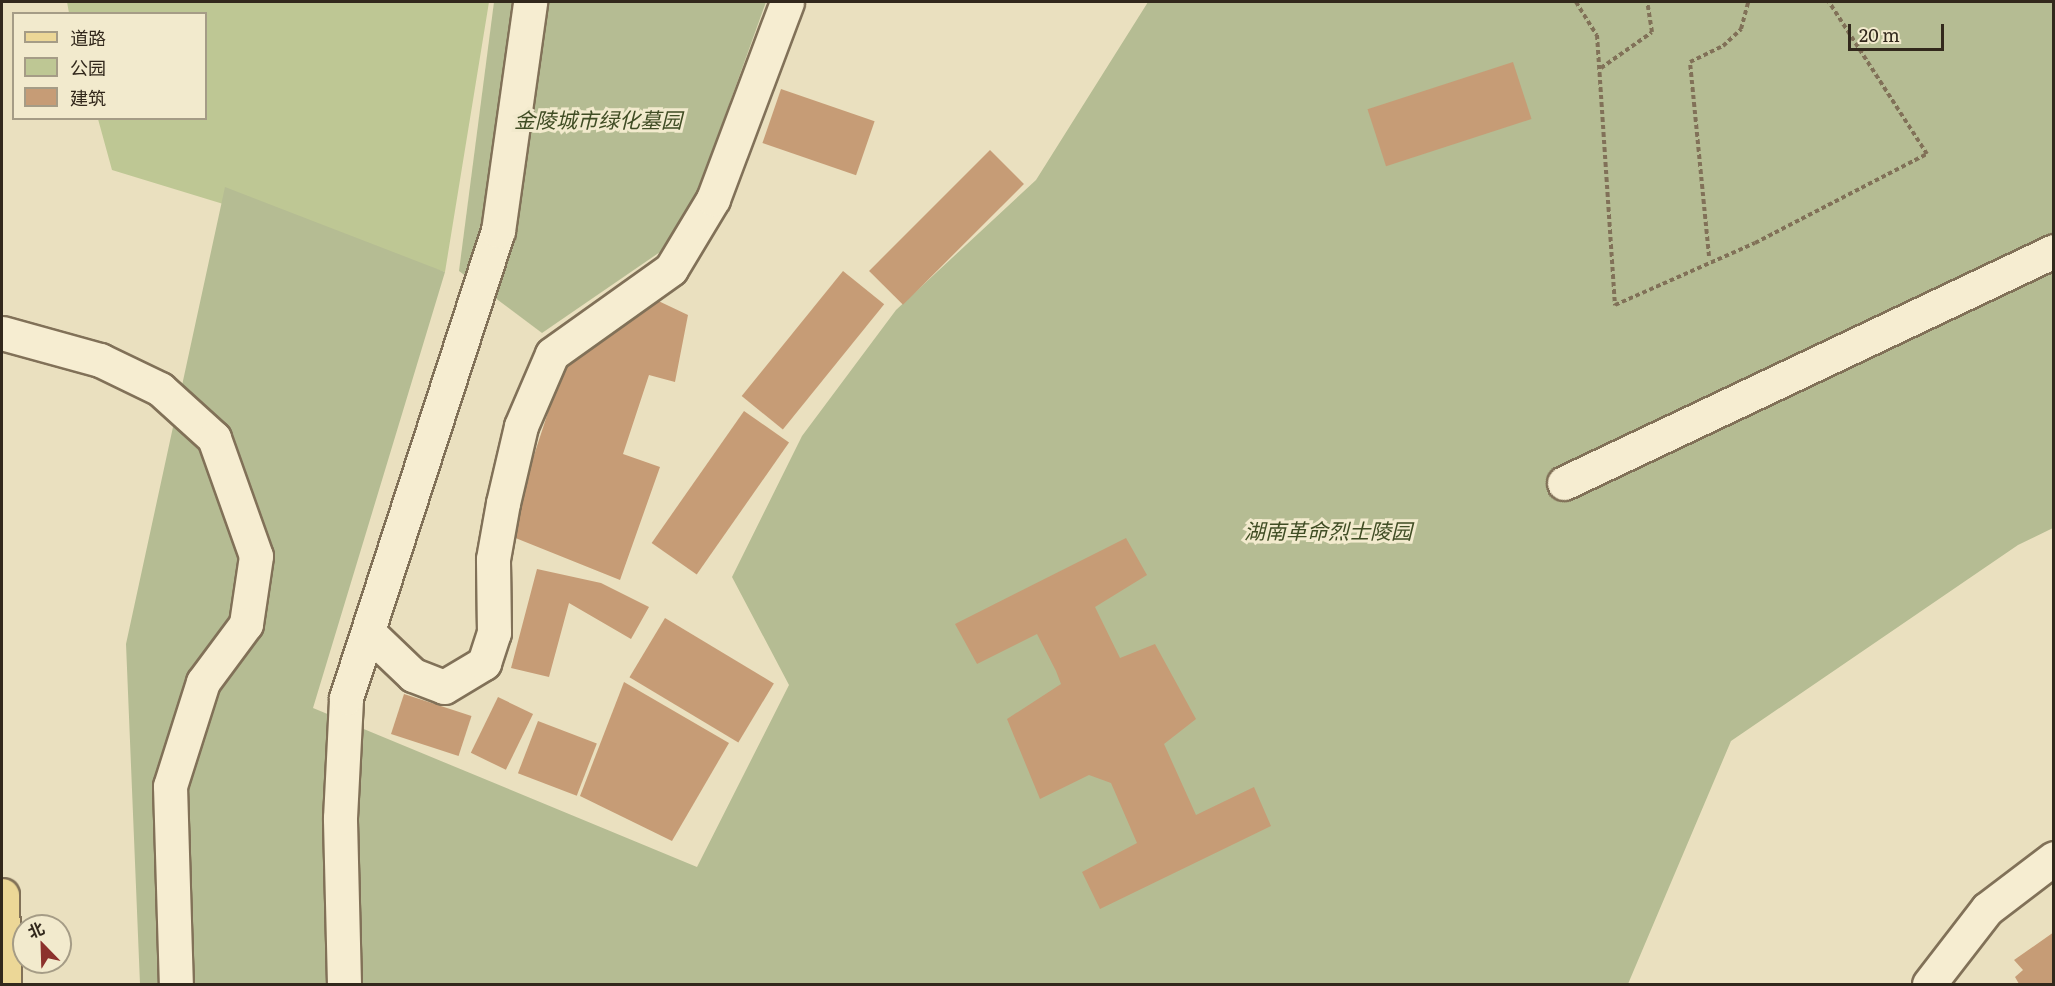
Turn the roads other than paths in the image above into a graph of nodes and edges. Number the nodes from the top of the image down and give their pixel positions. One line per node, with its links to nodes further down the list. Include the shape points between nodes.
1 (530, 2): 6 (street, via 498,231 437,405 407,524)
2 (787, 2): 6 (street, via 713,199 671,269 552,354 521,426 503,503 493,559 494,633 484,663 444,687 413,675)
3 (2054, 251): 5 (street)
4 (2, 333): 10 (street, via 100,360 160,389 214,438 256,556 246,624 203,682 170,786)
5 (1564, 483)
6 (369, 633): 11 (street, via 346,698 340,818)
7 (2054, 858): 12 (street, via 1988,909)
8 (2, 895): 9 (main road)
9 (4, 984)
10 (176, 984)
11 (344, 984)
12 (1929, 984)

